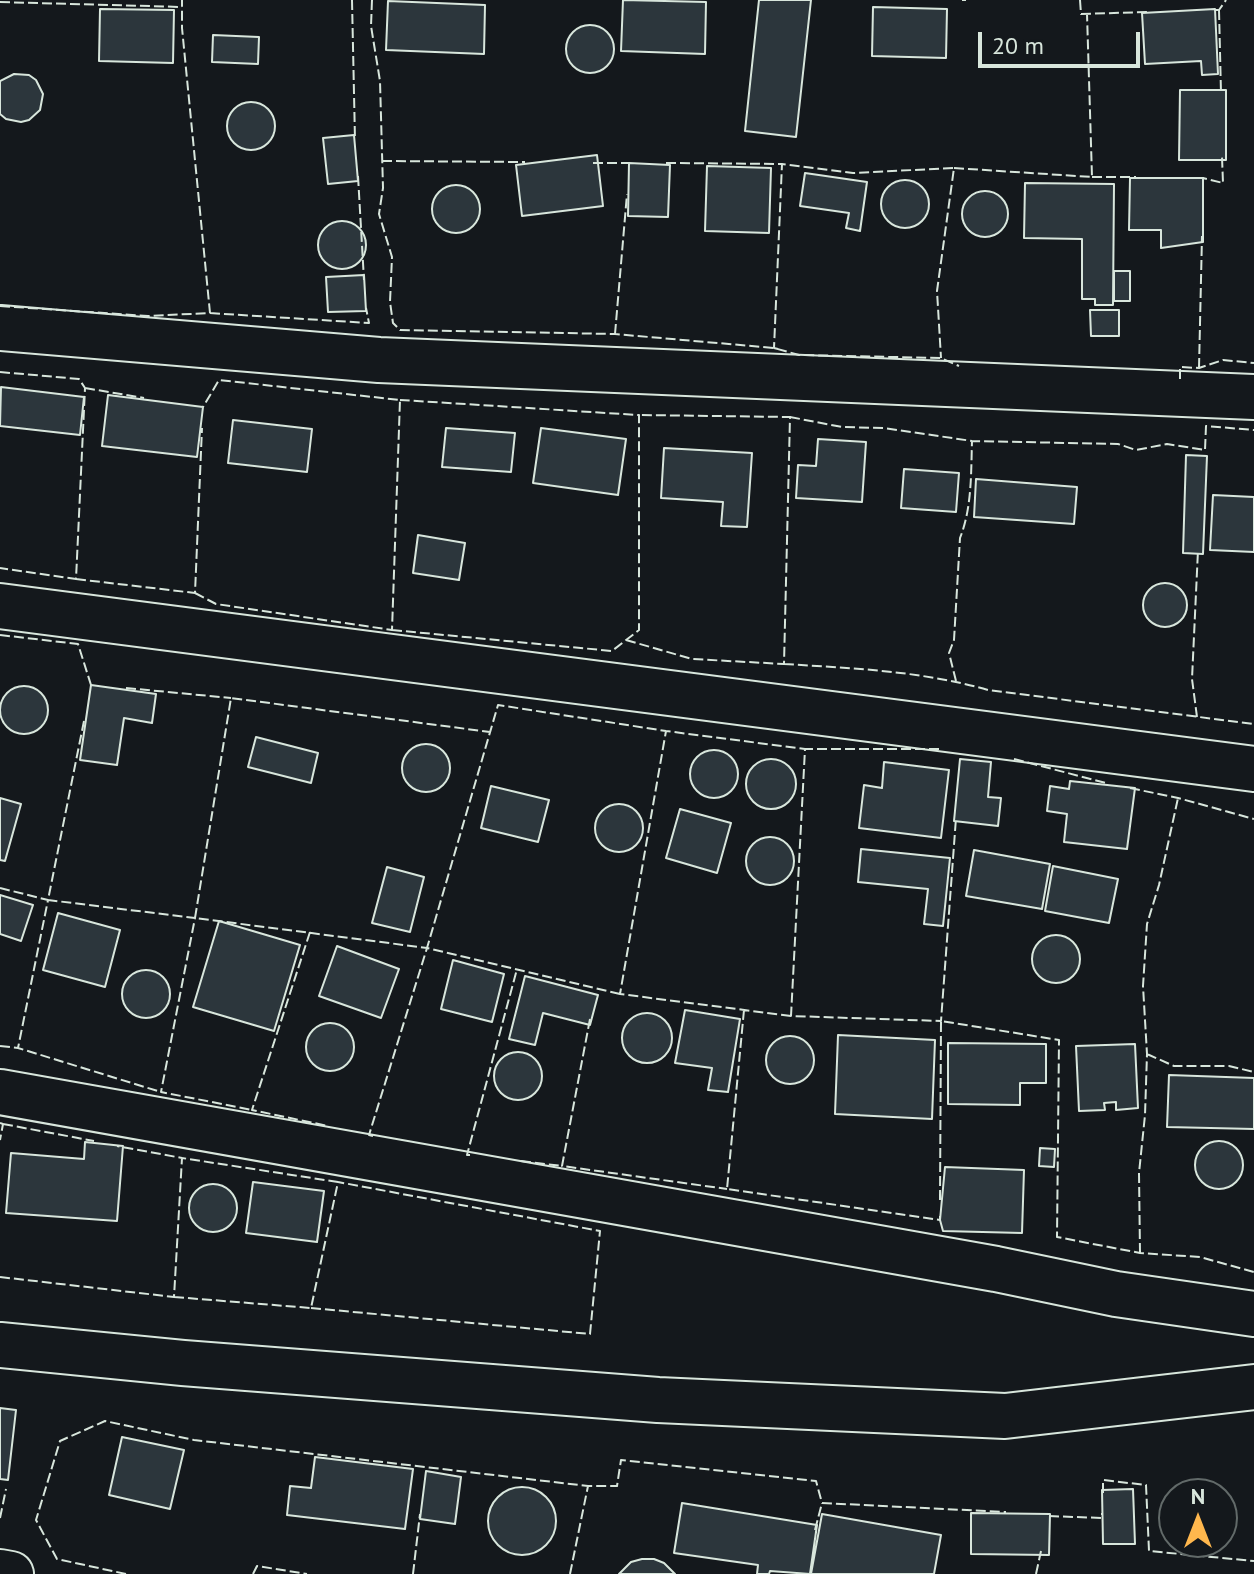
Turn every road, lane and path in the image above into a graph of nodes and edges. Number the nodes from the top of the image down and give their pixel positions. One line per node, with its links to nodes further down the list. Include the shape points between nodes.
1 (0, 328): 2 (street, via 379,360)
2 (1254, 397)
3 (0, 606): 4 (street)
4 (1254, 769)
5 (0, 1092): 6 (street, via 1116,1294)
6 (1254, 1314)
7 (0, 1345): 8 (street, via 658,1400 1005,1416)
8 (1254, 1387)
9 (0, 1572): 10 (street)
10 (11, 1574)

